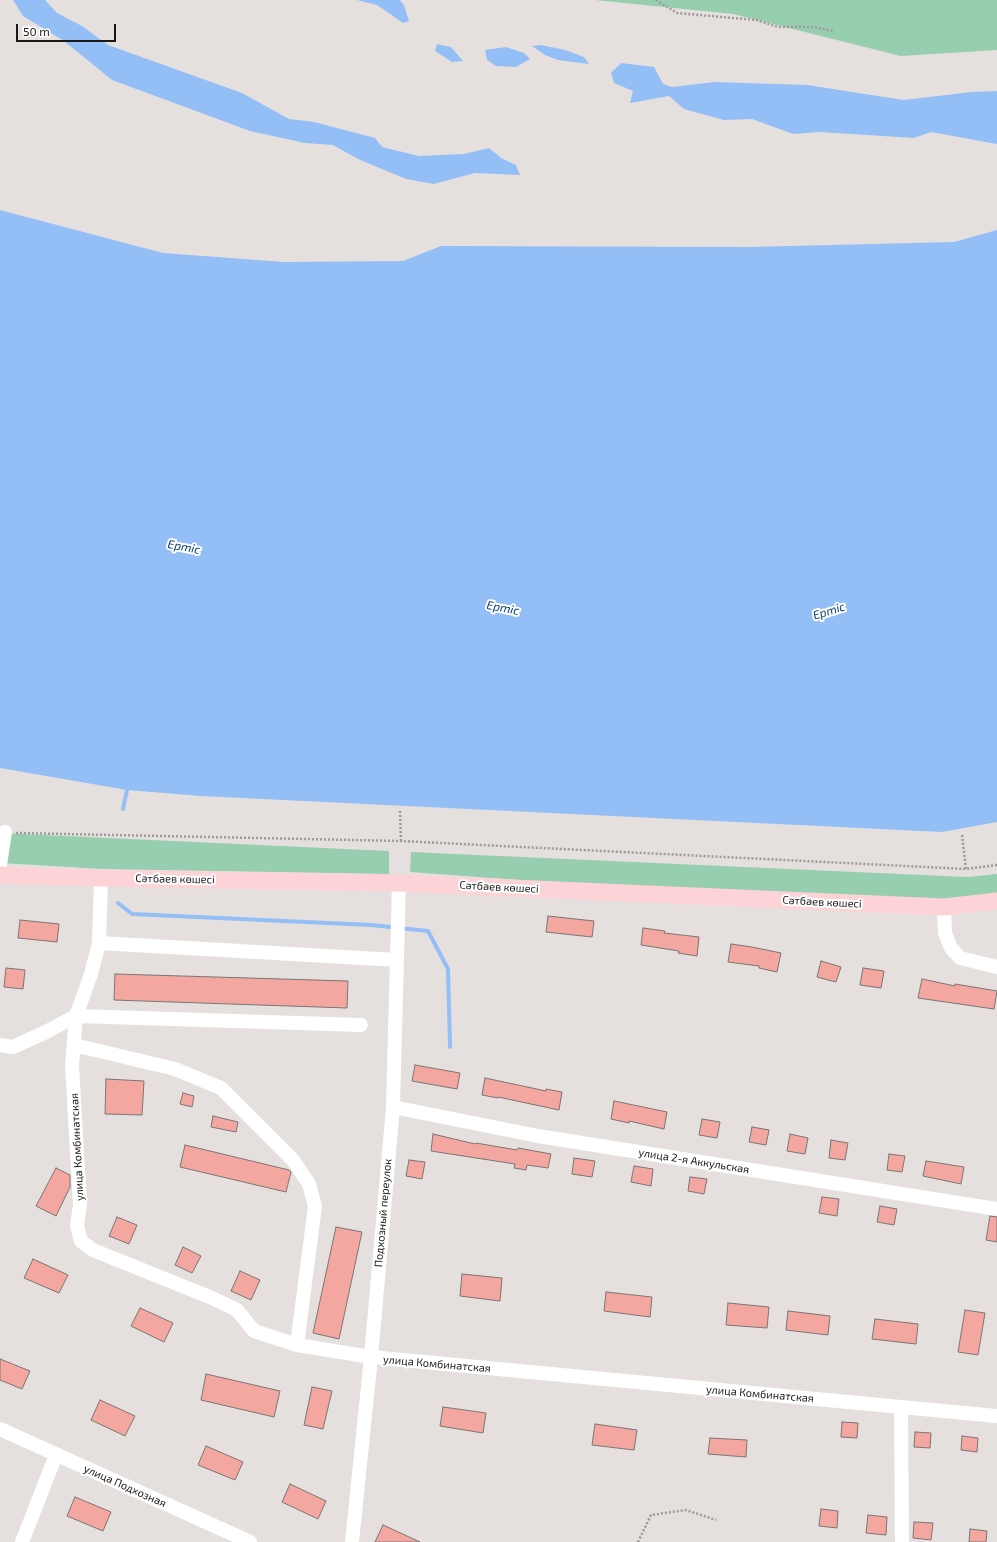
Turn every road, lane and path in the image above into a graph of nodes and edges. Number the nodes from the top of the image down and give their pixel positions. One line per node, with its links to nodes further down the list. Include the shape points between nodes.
1 (656, 0): 2 (path, via 676,13 756,20 778,27 814,27)
2 (833, 31)
3 (400, 811): 6 (path)
4 (5, 832): 6 (path); 7 (street)
5 (962, 834): 9 (path)
6 (400, 841): 9 (path)
7 (0, 865)
8 (997, 865): 9 (path)
9 (966, 869)
10 (0, 875): 11 (main road, Сәтбаев көшесі)
11 (101, 878): 12 (main road, Сәтбаев көшесі); 15 (street, улица Комбинатская)
12 (399, 883): 14 (main road, Сәтбаев көшесі); 16 (street, Подхозный переулок)
13 (997, 901): 14 (main road, Сәтбаев көшесі)
14 (944, 907): 17 (street, via 944,934 951,948 960,958)
15 (99, 943): 16 (street); 18 (street, улица Комбинатская, via 92,974)
16 (397, 960): 22 (street, Подхозный переулок)
17 (997, 967)
18 (76, 1016): 19 (street); 20 (street, via 13,1047); 21 (street, улица Комбинатская)
19 (361, 1024)
20 (0, 1045)
21 (74, 1045): 24 (street, улица Комбинатская, via 72,1065 80,1205 77,1226 81,1240 93,1250 237,1310 254,1331); 24 (street, via 175,1069 221,1088 293,1160 309,1184 315,1206)
22 (393, 1107): 23 (street, улица 2-я Аккульская, via 538,1136); 25 (street, Подхозный переулок)
23 (997, 1209)
24 (296, 1345): 25 (street, улица Комбинатская)
25 (371, 1357): 26 (street, улица Комбинатская); 33 (street, Подхозный переулок)
26 (901, 1407): 27 (street, улица Комбинатская); 35 (street)
27 (997, 1416)
28 (0, 1429): 29 (street, улица Подхозная)
29 (56, 1455): 31 (street); 32 (street, улица Подхозная)
30 (716, 1520): 34 (path, via 686,1510 651,1515)
31 (22, 1542)
32 (250, 1542)
33 (352, 1542)
34 (638, 1542)
35 (902, 1542)

